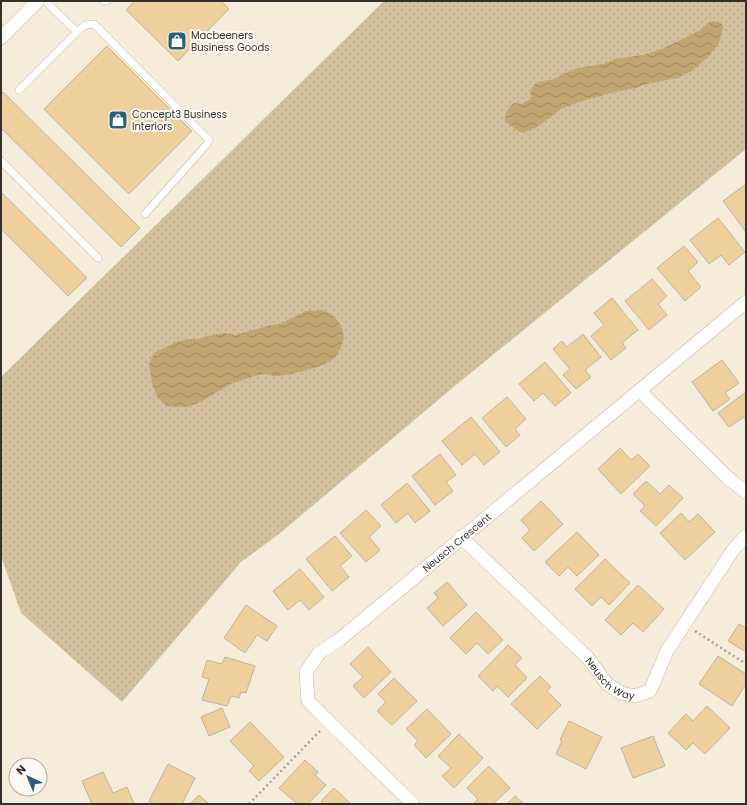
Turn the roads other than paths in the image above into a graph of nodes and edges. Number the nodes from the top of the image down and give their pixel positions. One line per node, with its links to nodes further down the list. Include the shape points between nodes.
1 (38, 1): 4 (street)
2 (46, 1): 3 (lane)
3 (77, 32): 5 (lane); 7 (lane, via 85,25 94,24 209,140)
4 (1, 38)
5 (19, 90)
6 (1, 161): 8 (lane)
7 (145, 214)
8 (98, 258)
9 (746, 302): 10 (street, Neusch Crescent)
10 (640, 391): 11 (street, via 728,478); 13 (street, Neusch Crescent)
11 (746, 492)
12 (746, 536): 13 (street, Neusch Way, via 733,550 667,651 650,690 635,696 621,693 607,684 588,658)
13 (462, 537): 14 (street, Neusch Crescent, via 339,640 319,653 306,672 308,701)
14 (413, 804)

